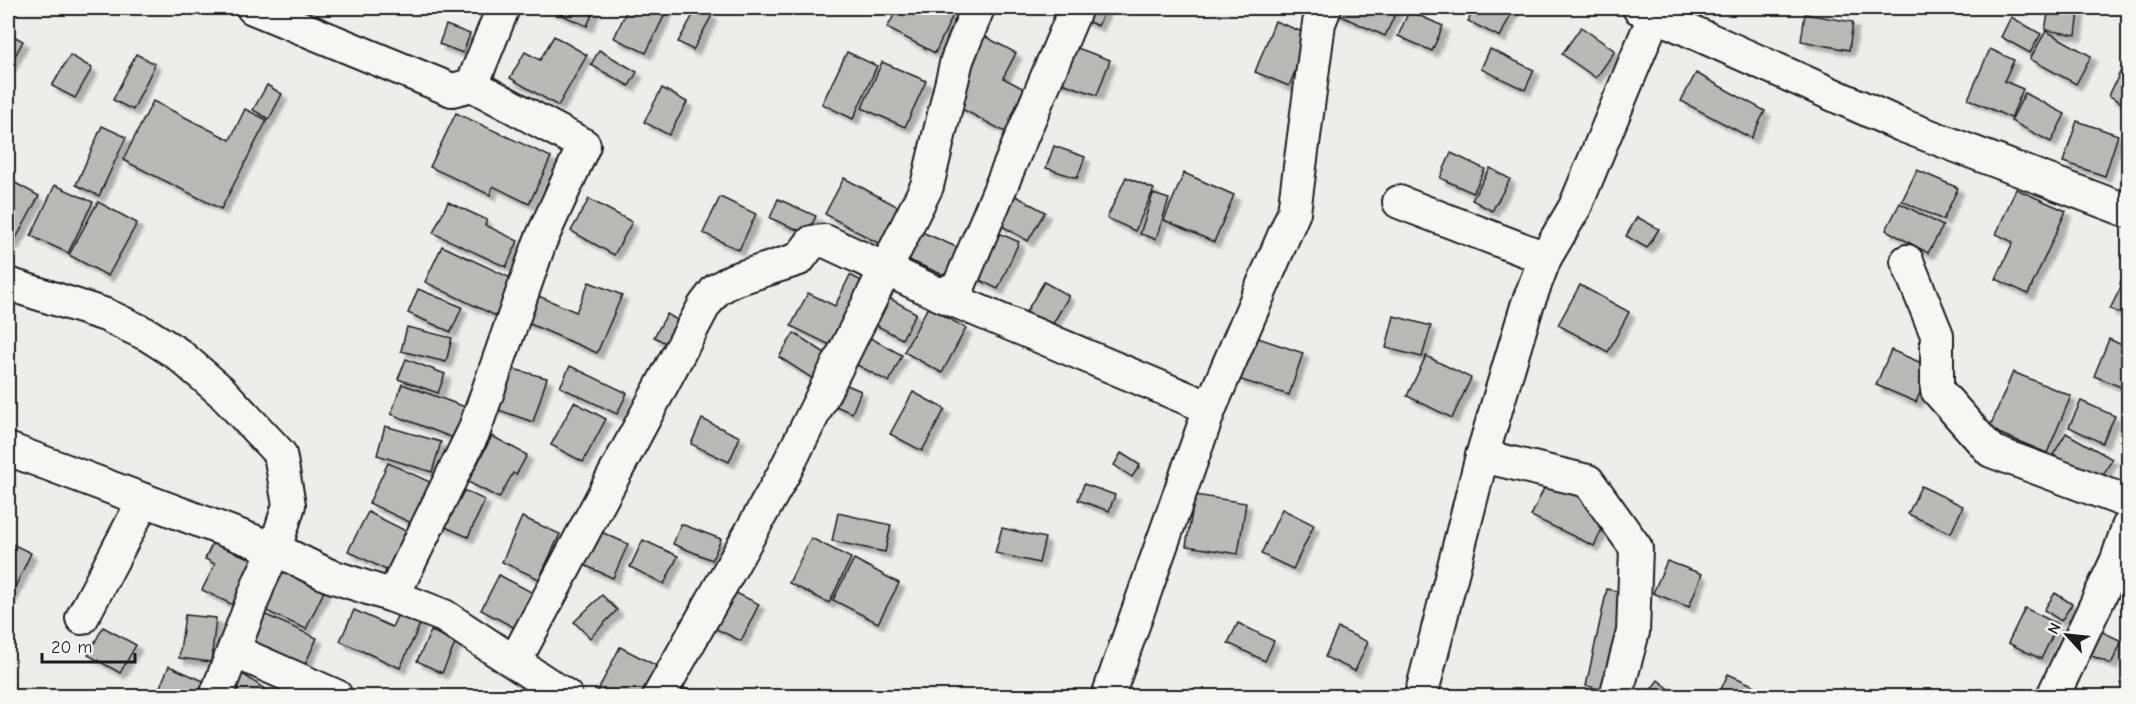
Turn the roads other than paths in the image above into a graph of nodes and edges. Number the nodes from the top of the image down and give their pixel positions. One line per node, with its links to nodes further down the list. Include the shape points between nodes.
1 (253, 8): 7 (street, via 452,90)
2 (503, 8): 7 (street)
3 (978, 8): 12 (street, via 957,60 927,186)
4 (1076, 8): 14 (street, via 959,286)
5 (1325, 8): 15 (street, via 1294,212)
6 (1647, 11): 9 (street, via 1900,125); 10 (street, via 1575,207)
7 (472, 84): 22 (street, via 584,145 540,242 474,431)
8 (1399, 202): 10 (street)
9 (2128, 211)
10 (1545, 258): 17 (street)
11 (1907, 261): 19 (street, via 1937,335 1937,390 1991,452)
12 (885, 270): 14 (street); 25 (street, via 825,241 812,242 799,259 733,280 716,290); 29 (street, via 784,473)
13 (8, 284): 21 (street, via 106,315 148,335 178,354 221,391 280,454 289,505)
14 (941, 295): 15 (street)
15 (1210, 408): 30 (street)
16 (8, 449): 18 (street)
17 (1482, 456): 31 (street); 32 (street, via 1588,481 1636,548 1633,632)
18 (144, 500): 21 (street); 23 (street)
19 (2128, 502)
20 (2128, 527): 33 (street, via 2117,560)
21 (275, 549): 22 (street, via 328,575); 24 (street)
22 (393, 596): 25 (street, via 444,616)
23 (82, 618)
24 (234, 651): 26 (street); 27 (street)
25 (515, 661): 28 (street)
26 (216, 696)
27 (336, 696)
28 (566, 696)
29 (658, 696)
30 (1108, 696)
31 (1421, 696)
32 (1616, 696)
33 (2054, 696)

